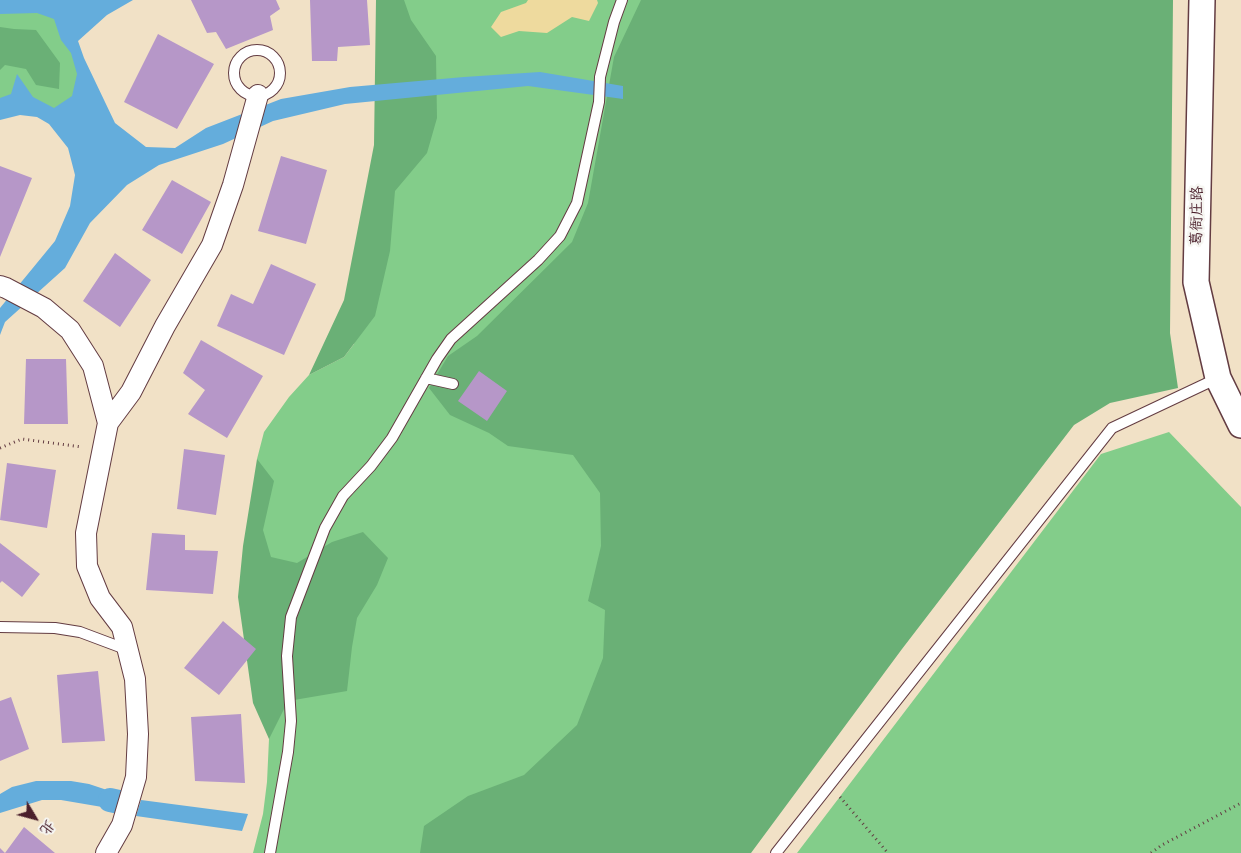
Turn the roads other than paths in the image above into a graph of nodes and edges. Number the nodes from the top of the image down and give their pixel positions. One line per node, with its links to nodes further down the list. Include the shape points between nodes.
1 (622, 0): 5 (lane, via 600,77 599,102 577,203 560,236 451,339)
2 (1202, 0): 6 (street, 葛衙庄路, via 1196,282)
3 (258, 95): 3 (lane, via 272,90 280,71 269,53 262,50 247,52 240,57 234,71 244,91); 8 (street, via 212,245 130,392)
4 (3, 287): 8 (street, via 44,308 70,330 92,366)
5 (426, 378): 7 (lane); 13 (lane, via 392,438 343,496 326,528 291,617 287,656 291,721)
6 (1218, 378): 9 (street, 葛衙庄路); 14 (lane, via 1112,428)
7 (454, 384)
8 (108, 422): 11 (street, via 86,533 87,566 100,598 122,628)
9 (1241, 425)
10 (0, 627): 11 (lane, via 80,632)
11 (128, 650): 12 (street, via 138,734 136,777 122,825)
12 (106, 853)
13 (270, 853)
14 (776, 853)

